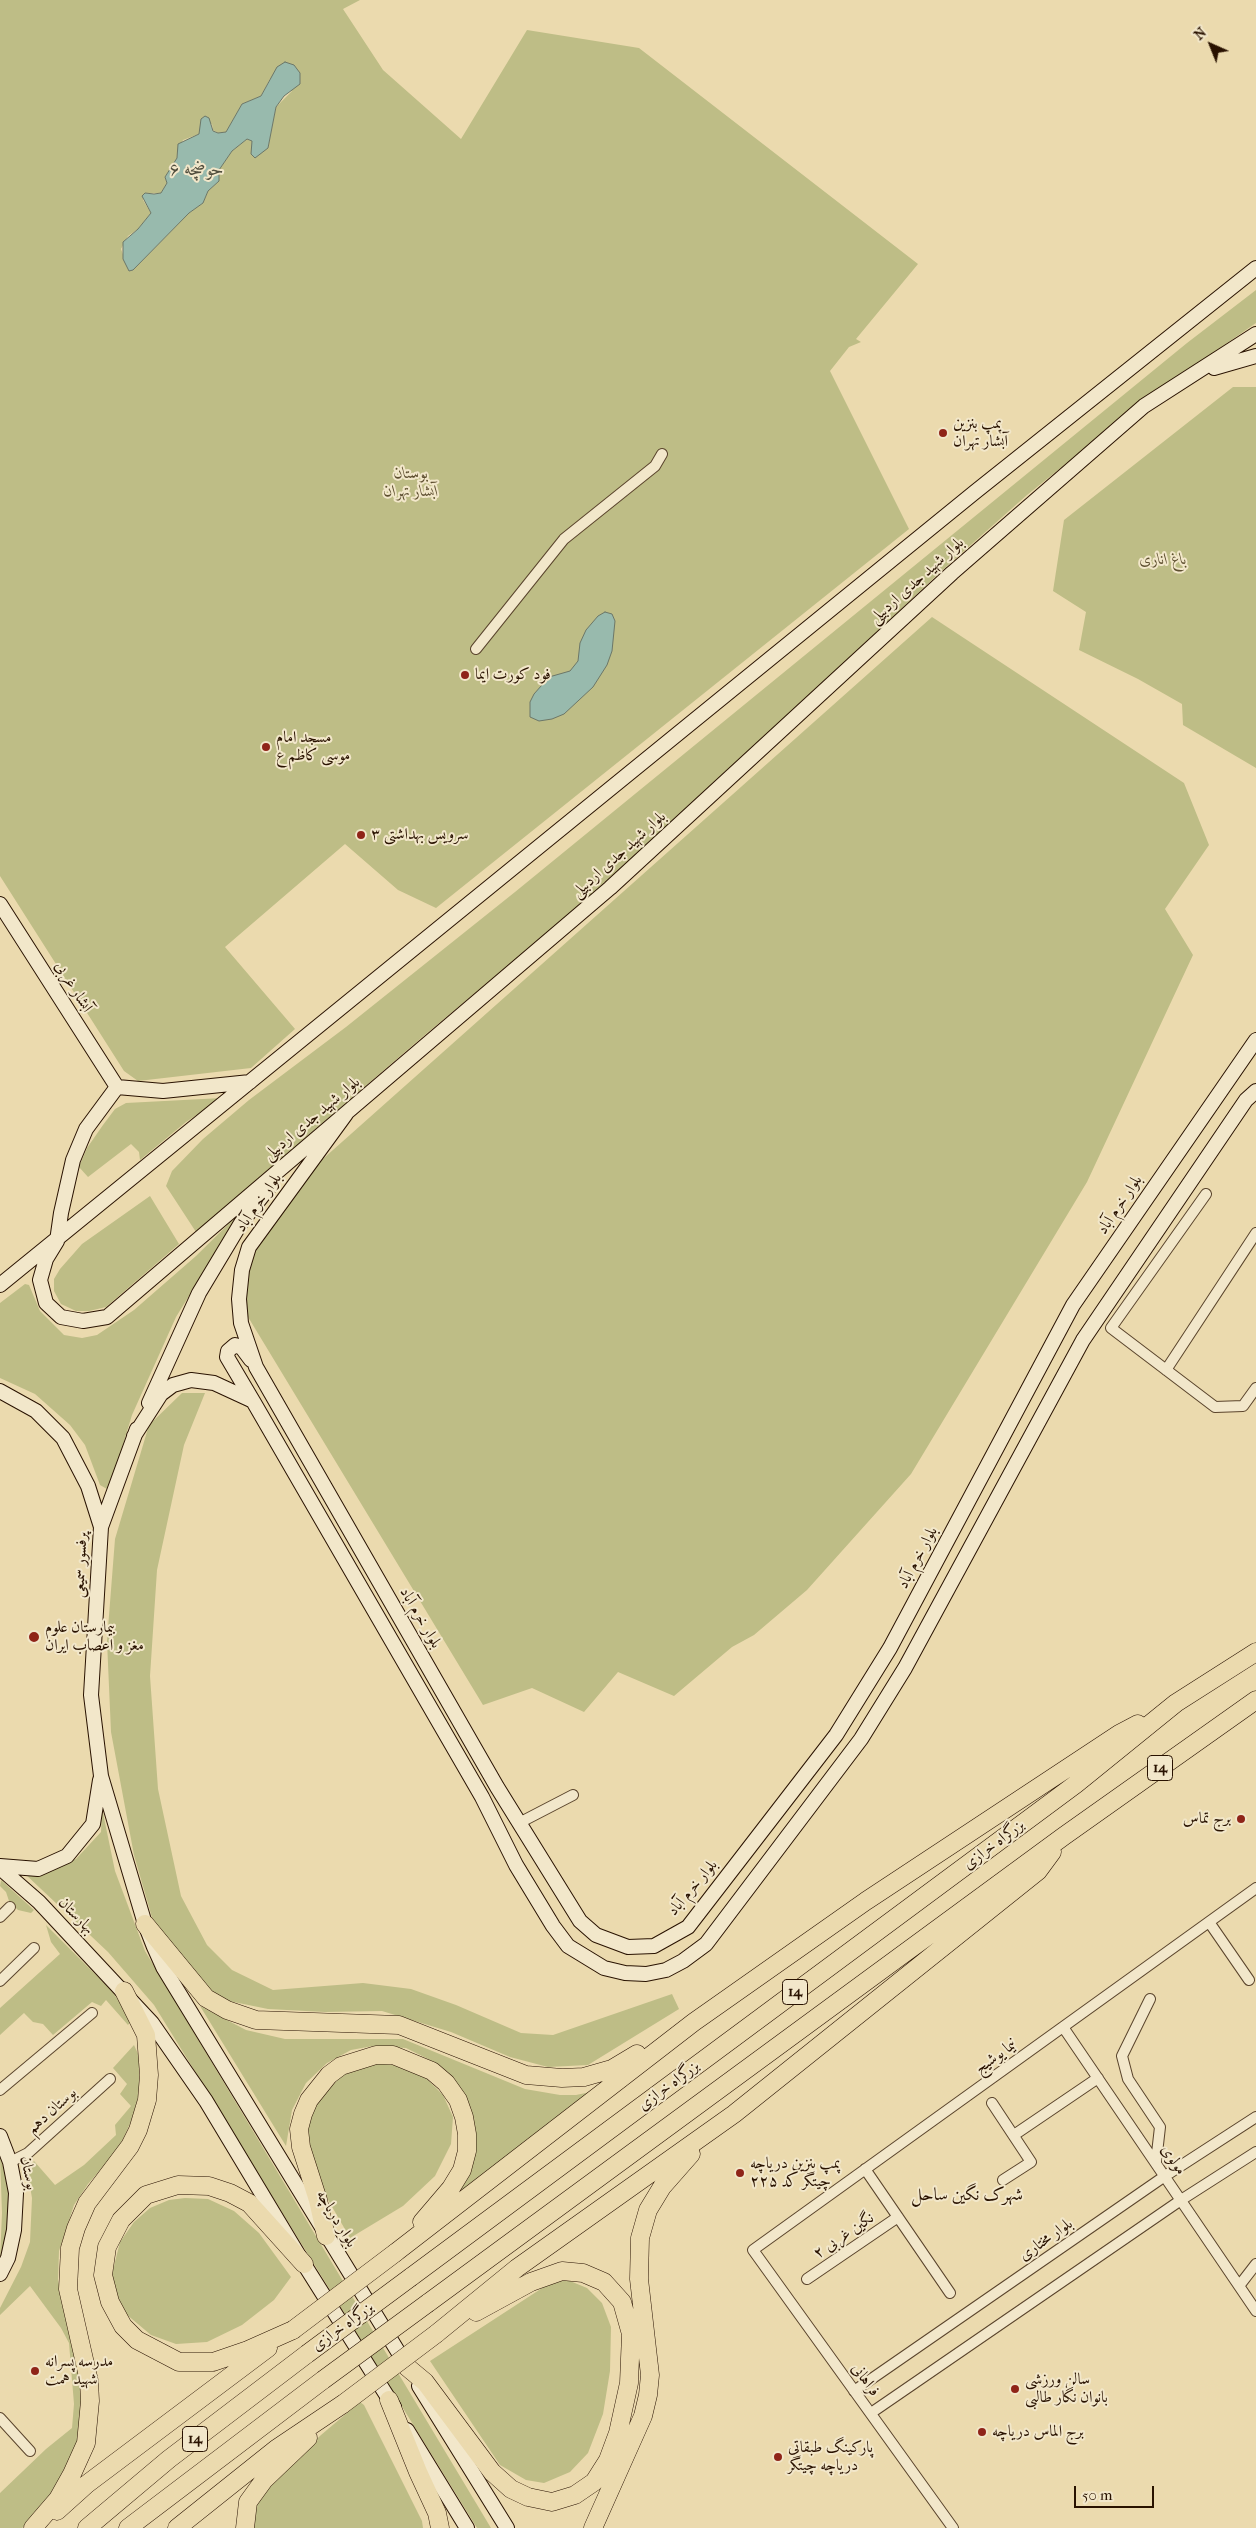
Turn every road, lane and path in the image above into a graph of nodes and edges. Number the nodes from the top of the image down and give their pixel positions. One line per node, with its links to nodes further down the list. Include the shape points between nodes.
1 (1256, 268): 9 (main road, بلوار شهید جدی اردبیلی, via 975,492)
2 (1256, 334): 4 (main road, بلوار شهید جدی اردبیلی)
3 (1256, 356): 4 (main road)
4 (1196, 373): 12 (main road, بلوار شهید جدی اردبیلی, via 1144,406 952,573 610,888)
5 (662, 454): 6 (street, via 655,466 564,539)
6 (476, 649)
7 (0, 904): 10 (main road, آبشار غربی)
8 (1256, 1040): 36 (main road, بلوار خرم آباد, via 1073,1305 890,1648 836,1735 688,1927 654,1946 628,1946 596,1935 580,1921)
9 (253, 1082): 10 (main road, via 163,1091); 16 (main road, بلوار شهید جدی اردبیلی)
10 (117, 1087): 16 (main road, via 86,1129 73,1160)
11 (1256, 1091): 17 (main road, via 1246,1100)
12 (346, 1114): 13 (main road, بلوار شهید جدی اردبیلی); 22 (main road, بلوار خرم آباد, via 250,1246 242,1270 239,1299 241,1323)
13 (291, 1159): 16 (main road, بلوار شهید جدی اردبیلی, via 107,1317 83,1322 62,1317 46,1303 40,1280 46,1259); 27 (main road, via 241,1223 199,1293)
14 (1206, 1194): 18 (street)
15 (1256, 1233): 23 (street)
16 (57, 1241): 19 (main road, بلوار شهید جدی اردبیلی)
17 (1150, 1241): 18 (street); 20 (main road)
18 (1165, 1252): 21 (street)
19 (0, 1285)
20 (1097, 1318): 21 (street); 35 (main road, via 905,1668 861,1739 706,1944 691,1956 666,1970 646,1974 625,1973 604,1968 568,1946 516,1865)
21 (1111, 1328): 23 (street)
22 (256, 1367): 26 (main road, via 242,1348 236,1345 228,1351 227,1357); 33 (main road, بلوار خرم آباد)
23 (1166, 1370): 24 (street, via 1215,1407 1243,1406)
24 (1256, 1388)
25 (0, 1391): 28 (main road, پرفسور سمیعی, via 36,1411 63,1438 88,1486)
26 (253, 1401): 27 (main road, via 214,1383 191,1380 173,1385 162,1394); 35 (main road)
27 (134, 1436): 28 (main road)
28 (101, 1527): 32 (main road, پرفسور سمیعی, via 91,1695)
29 (1256, 1652): 31 (highway, بزرگراه خرازی / 14)
30 (1256, 1700): 37 (highway, بزرگراه خرازی / 14)
31 (1176, 1704): 50 (highway, via 1119,1734 1037,1788 866,1901); 89 (highway, بزرگراه خرازی / 14, bridge, via 1068,1790 307,2354 169,2459)
32 (101, 1776): 38 (main road, via 94,1824 68,1856 38,1870); 43 (main road, پرفسور سمیعی)
33 (497, 1787): 35 (main road); 36 (main road, بلوار خرم آباد)
34 (573, 1795): 36 (street)
35 (482, 1797)
36 (519, 1823)
37 (1064, 1836): 56 (highway, via 1038,1871); 90 (highway, بزرگراه خرازی / 14, bridge, via 323,2380)
38 (0, 1867): 47 (main road, بهارستان, via 39,1902)
39 (1256, 1888): 42 (street, نیما یوشیج)
40 (10, 1907): 41 (street)
41 (0, 1917)
42 (1209, 1922): 45 (street); 51 (street, نیما یوشیج)
43 (145, 1924): 50 (highway, via 206,1998 227,2010 256,2020 399,2025 526,2075 562,2078 612,2069); 68 (main road, بلوار دریاچه, via 163,1967)
44 (34, 1948): 46 (street)
45 (1249, 1980)
46 (0, 1981)
47 (124, 1991): 71 (main road, via 152,2023 206,2101); 87 (highway, via 146,2035 147,2100 130,2146 87,2203 72,2241 68,2289 90,2388 86,2443 58,2499)
48 (1150, 1999): 62 (street, via 1122,2056 1128,2079 1160,2127)
49 (92, 2013): 54 (street)
50 (694, 2022): 70 (highway)
51 (1063, 2027): 52 (street, مولوی); 63 (street, نیما یوشیج)
52 (1098, 2078): 58 (street); 62 (street, مولوی)
53 (110, 2079): 61 (street, بوستان دهم, via 28,2153)
54 (0, 2090)
55 (992, 2103): 58 (street)
56 (734, 2114): 79 (highway, via 517,2268); 96 (highway, via 680,2164 648,2210 640,2238 639,2279 650,2375 648,2395 639,2424)
57 (1256, 2117): 64 (street, بلوار مختاری)
58 (1014, 2135): 65 (street, via 1031,2162)
59 (0, 2136): 61 (main road, بوستان)
60 (1256, 2152): 66 (street)
61 (10, 2162): 73 (main road, بوستان, via 16,2193 14,2230 8,2258)
62 (1156, 2162): 64 (street, مولوی)
63 (866, 2169): 67 (street); 69 (street, نیما یوشیج)
64 (1165, 2176): 66 (street, مولوی); 81 (street, بلوار مختاری)
65 (1003, 2180)
66 (1181, 2200): 75 (street, مولوی); 84 (street)
67 (898, 2217): 74 (street, نگین غربی ۲); 76 (street)
68 (326, 2236): 70 (highway, via 318,2200 304,2165 300,2129 303,2114 318,2087 341,2066 358,2058 393,2055 416,2062 446,2083 458,2100 467,2134 462,2170 451,2188); 80 (main road, بلوار دریاچه)
69 (753, 2250): 81 (street, فراهانی)
70 (395, 2253): 78 (highway, bridge)
71 (304, 2264): 78 (highway, via 249,2203 209,2186 178,2185 146,2195 121,2220 107,2247 102,2275 110,2302 123,2326 137,2340 179,2362 213,2362); 82 (main road)
72 (1256, 2264): 75 (street)
73 (0, 2274)
74 (806, 2279)
75 (1239, 2286): 77 (street, مولوی)
76 (950, 2293)
77 (1256, 2311)
78 (293, 2330): 88 (highway, via 88,2484)
79 (436, 2334): 80 (highway, via 531,2282 562,2271 583,2273 604,2282 622,2302 628,2318 631,2334 630,2383 618,2433 608,2460 594,2482 575,2495 552,2502 511,2489 492,2472 424,2382); 83 (highway, bridge)
80 (407, 2367): 95 (main road, بلوار دریاچه)
81 (854, 2391): 84 (street, فراهانی)
82 (389, 2400): 93 (highway, via 438,2512); 94 (main road)
83 (343, 2404): 91 (highway, via 276,2449); 92 (highway, via 264,2480 248,2502)
84 (870, 2414): 97 (street, فراهانی)
85 (0, 2418): 86 (street)
86 (30, 2451)
87 (34, 2528)
88 (38, 2528)
89 (88, 2528)
90 (128, 2528)
91 (178, 2528)
92 (245, 2528)
93 (440, 2528)
94 (467, 2528)
95 (507, 2528)
96 (593, 2528)
97 (953, 2528)

